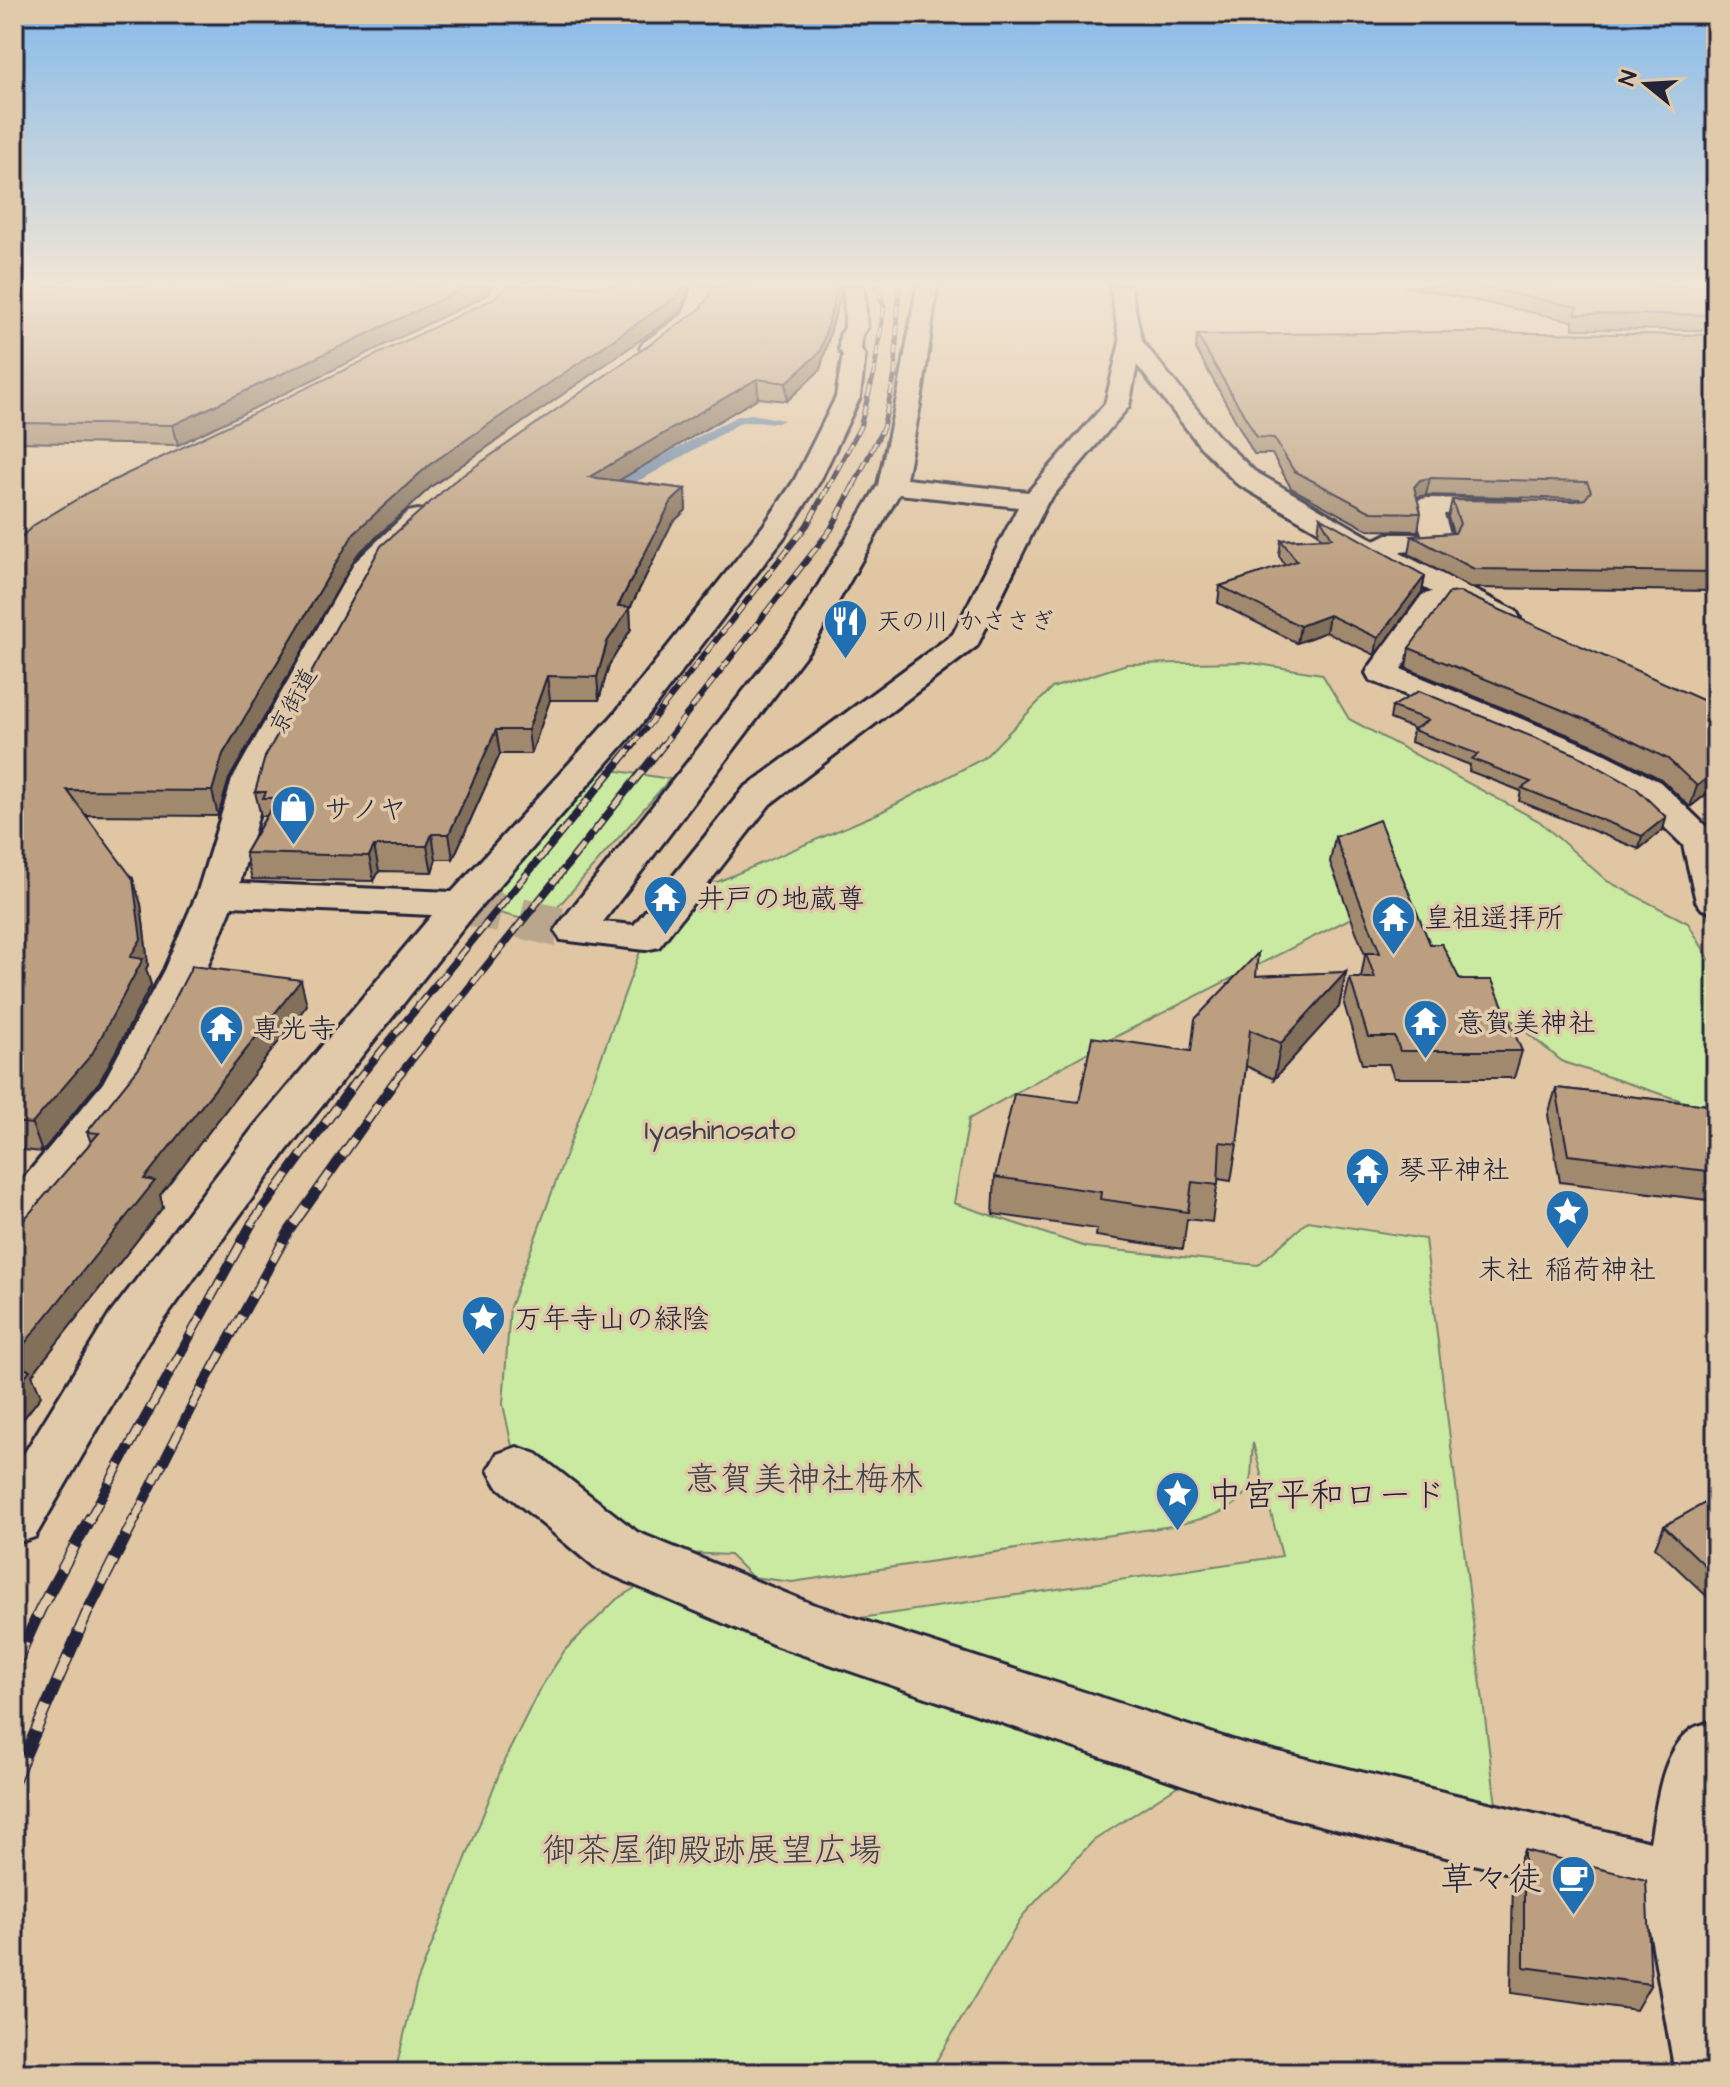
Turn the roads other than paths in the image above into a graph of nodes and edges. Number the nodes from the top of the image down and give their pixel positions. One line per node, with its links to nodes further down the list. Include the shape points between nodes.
1 (850, 383): 15 (street, via 807,481 775,530 627,720)
2 (912, 383): 5 (street)
3 (1122, 383): 7 (street, via 1117,406)
4 (1164, 383): 9 (street, via 1245,477)
5 (891, 485): 7 (street); 7 (street, via 805,634 575,931 645,938 757,796 966,639)
6 (444, 494): 13 (street, 京街道, via 370,562 250,780)
7 (1035, 501)
8 (1538, 506): 9 (street, via 1427,506 1439,543)
9 (1357, 542): 10 (street)
10 (1461, 598): 11 (street); 12 (street, via 1433,601 1382,673 1585,757 1647,790)
11 (1532, 631)
12 (1709, 842): 14 (street)
13 (217, 894): 15 (street); 16 (street, 京街道, via 185,970 122,1089)
14 (1716, 901)
15 (462, 904): 18 (street, via 270,1139 129,1328)
16 (14, 1223)
17 (517, 1470): 20 (street, via 616,1550 799,1627 1245,1775)
18 (14, 1520)
19 (1716, 1750): 20 (street, via 1698,1771)
20 (1676, 1882): 21 (street)
21 (1713, 2073)

